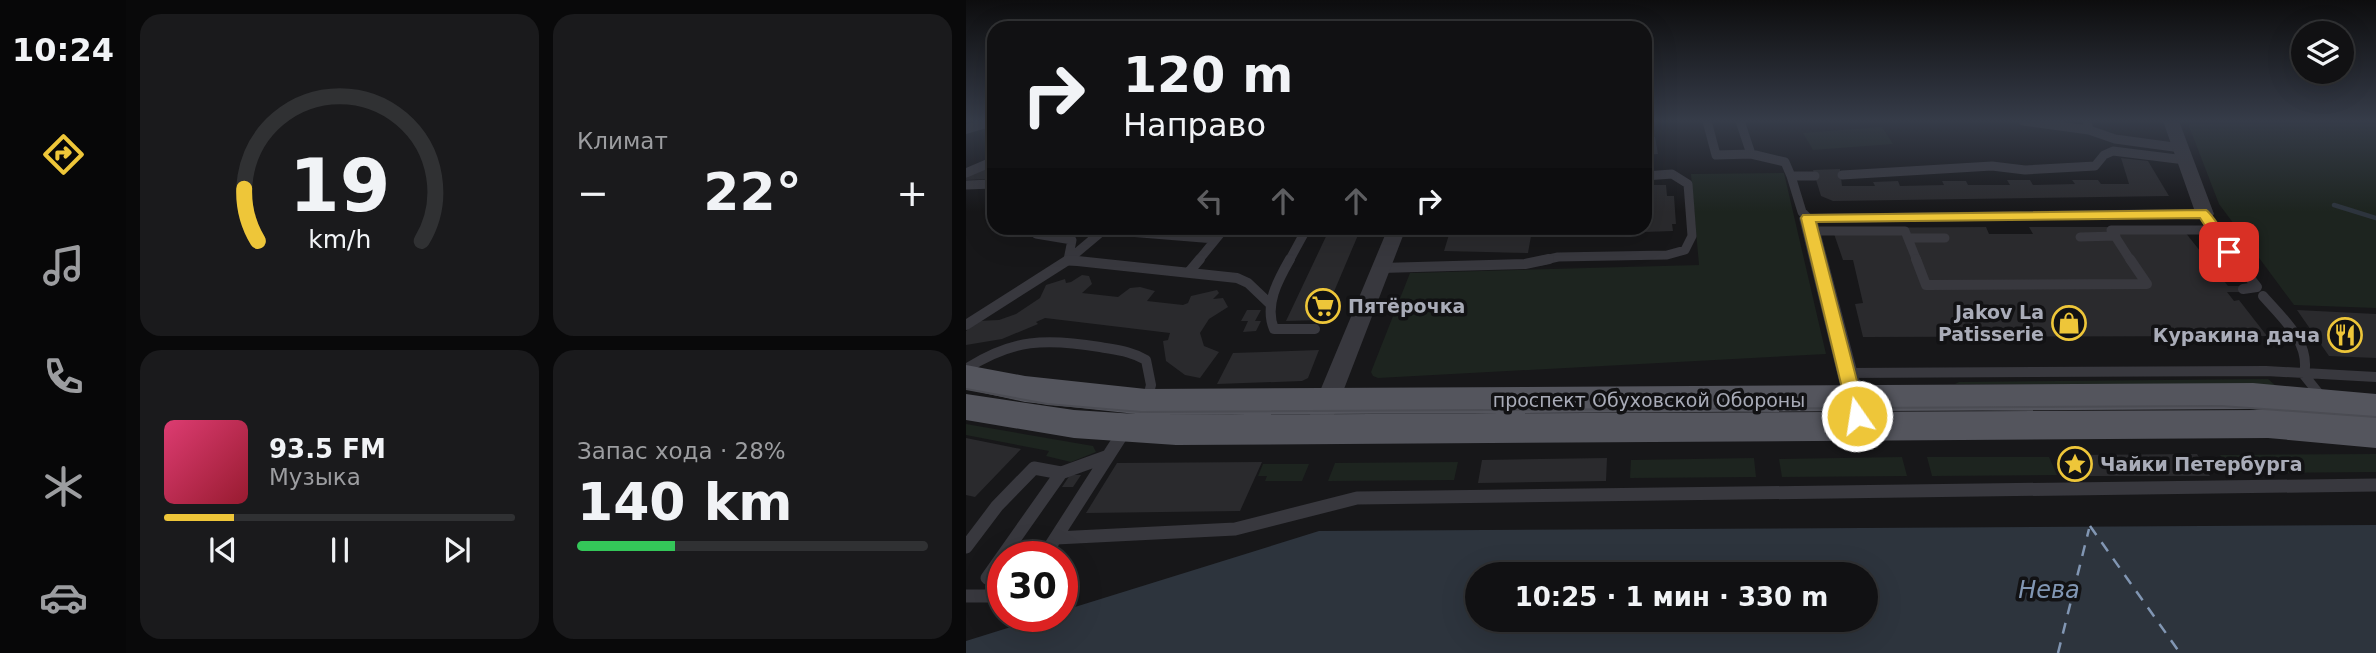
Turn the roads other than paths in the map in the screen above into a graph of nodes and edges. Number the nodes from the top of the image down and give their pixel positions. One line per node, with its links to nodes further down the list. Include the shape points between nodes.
1 (1715, 151): 5 (lane)
2 (2112, 151): 12 (lane, via 2095,166 2025,170 1992,166)
3 (2124, 151): 6 (lane)
4 (2172, 151): 6 (lane)
5 (1751, 154): 10 (lane, via 1785,162)
6 (2183, 154): 15 (street)
7 (987, 163): 8 (lane)
8 (966, 173)
9 (1652, 175): 29 (lane, via 1672,174 1688,184 1692,236 1685,250 1667,255 1558,257 1525,264)
10 (1791, 176): 11 (lane); 16 (lane)
11 (1815, 176)
12 (1842, 176)
13 (987, 184): 14 (lane)
14 (966, 185)
15 (2209, 222): 16 (street); 23 (lane, via 2111,230); 31 (lane, via 2257,287)
16 (1810, 225): 25 (lane, via 1905,231); 40 (street, via 1832,289)
17 (1042, 235): 28 (lane, via 1072,240)
18 (1098, 235): 28 (lane)
19 (1171, 235): 27 (lane)
20 (1219, 235): 27 (lane)
21 (1303, 235): 33 (lane)
22 (1394, 235): 29 (street)
23 (2116, 236): 24 (lane); 25 (lane, via 2147,284 1926,285)
24 (2080, 237)
25 (1908, 238): 26 (lane)
26 (1945, 238)
27 (1215, 239): 30 (lane)
28 (1068, 260): 30 (lane); 34 (lane)
29 (1381, 268): 43 (street)
30 (1189, 272): 33 (lane, via 1243,280)
31 (2243, 289)
32 (2263, 296): 39 (lane, via 2304,348)
33 (1269, 303): 35 (lane, via 1274,329)
34 (968, 321)
35 (1315, 329)
36 (966, 369): 44 (lane, via 1032,340 1134,353 1146,360 1153,389)
37 (966, 377): 44 (main road, проспект Обуховской Обороны, via 1025,389)
38 (2376, 377): 39 (lane, via 2339,373)
39 (2315, 388): 40 (main road, проспект Обуховской Обороны, via 2253,396 1933,384); 42 (main road, проспект Обуховской Обороны); 45 (lane)
40 (1853, 399): 43 (main road, проспект Обуховской Обороны); 45 (main road, проспект Обуховской Обороны)
41 (966, 407): 44 (main road, проспект Обуховской Обороны)
42 (2376, 407)
43 (1322, 416): 44 (main road, проспект Обуховской Обороны)
44 (1127, 429): 46 (lane); 48 (lane)
45 (2360, 432)
46 (1061, 474): 50 (lane, via 1034,468); 51 (lane)
47 (2376, 485): 48 (lane, via 1357,498 1235,529)
48 (1056, 538): 49 (lane)
49 (1054, 541)
50 (966, 547)
51 (986, 578)
52 (966, 596): 53 (lane)
53 (987, 596)

